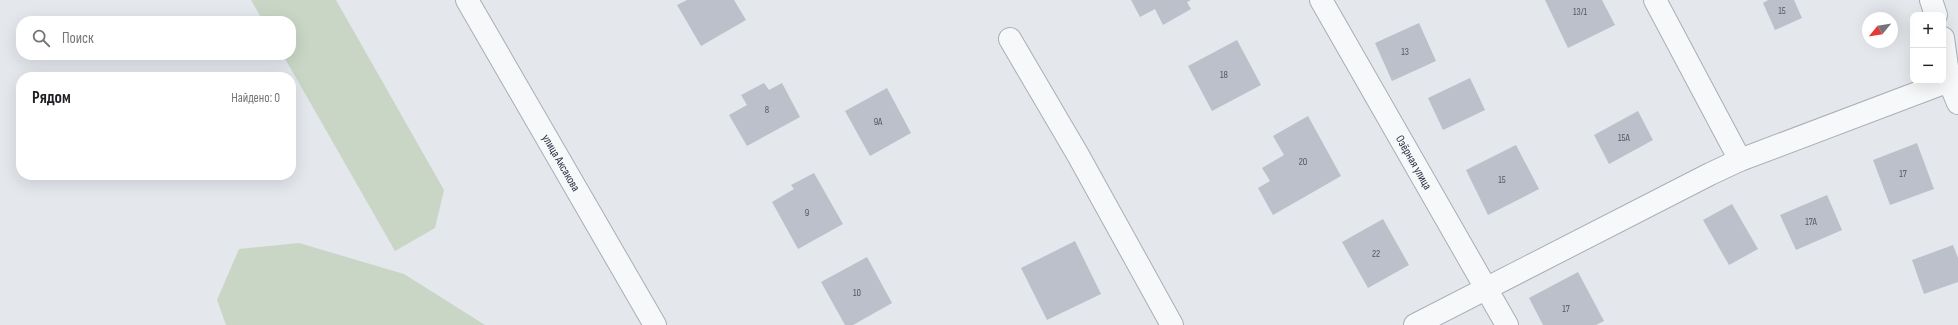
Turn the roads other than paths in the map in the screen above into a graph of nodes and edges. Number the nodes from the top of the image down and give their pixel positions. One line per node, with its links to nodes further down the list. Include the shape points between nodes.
1 (467, 0): 12 (street, улица Аксакова)
2 (1321, 0): 11 (street, Озёрная улица)
3 (1655, 0): 10 (street)
4 (1930, 0): 5 (street)
5 (1935, 12)
6 (1010, 39): 13 (street)
7 (1945, 48): 8 (street)
8 (1953, 82): 9 (street); 10 (street)
9 (1958, 103)
10 (1740, 160): 11 (street)
11 (1486, 289): 14 (street); 15 (street, Озёрная улица)
12 (655, 325)
13 (1172, 325)
14 (1415, 325)
15 (1507, 325)

